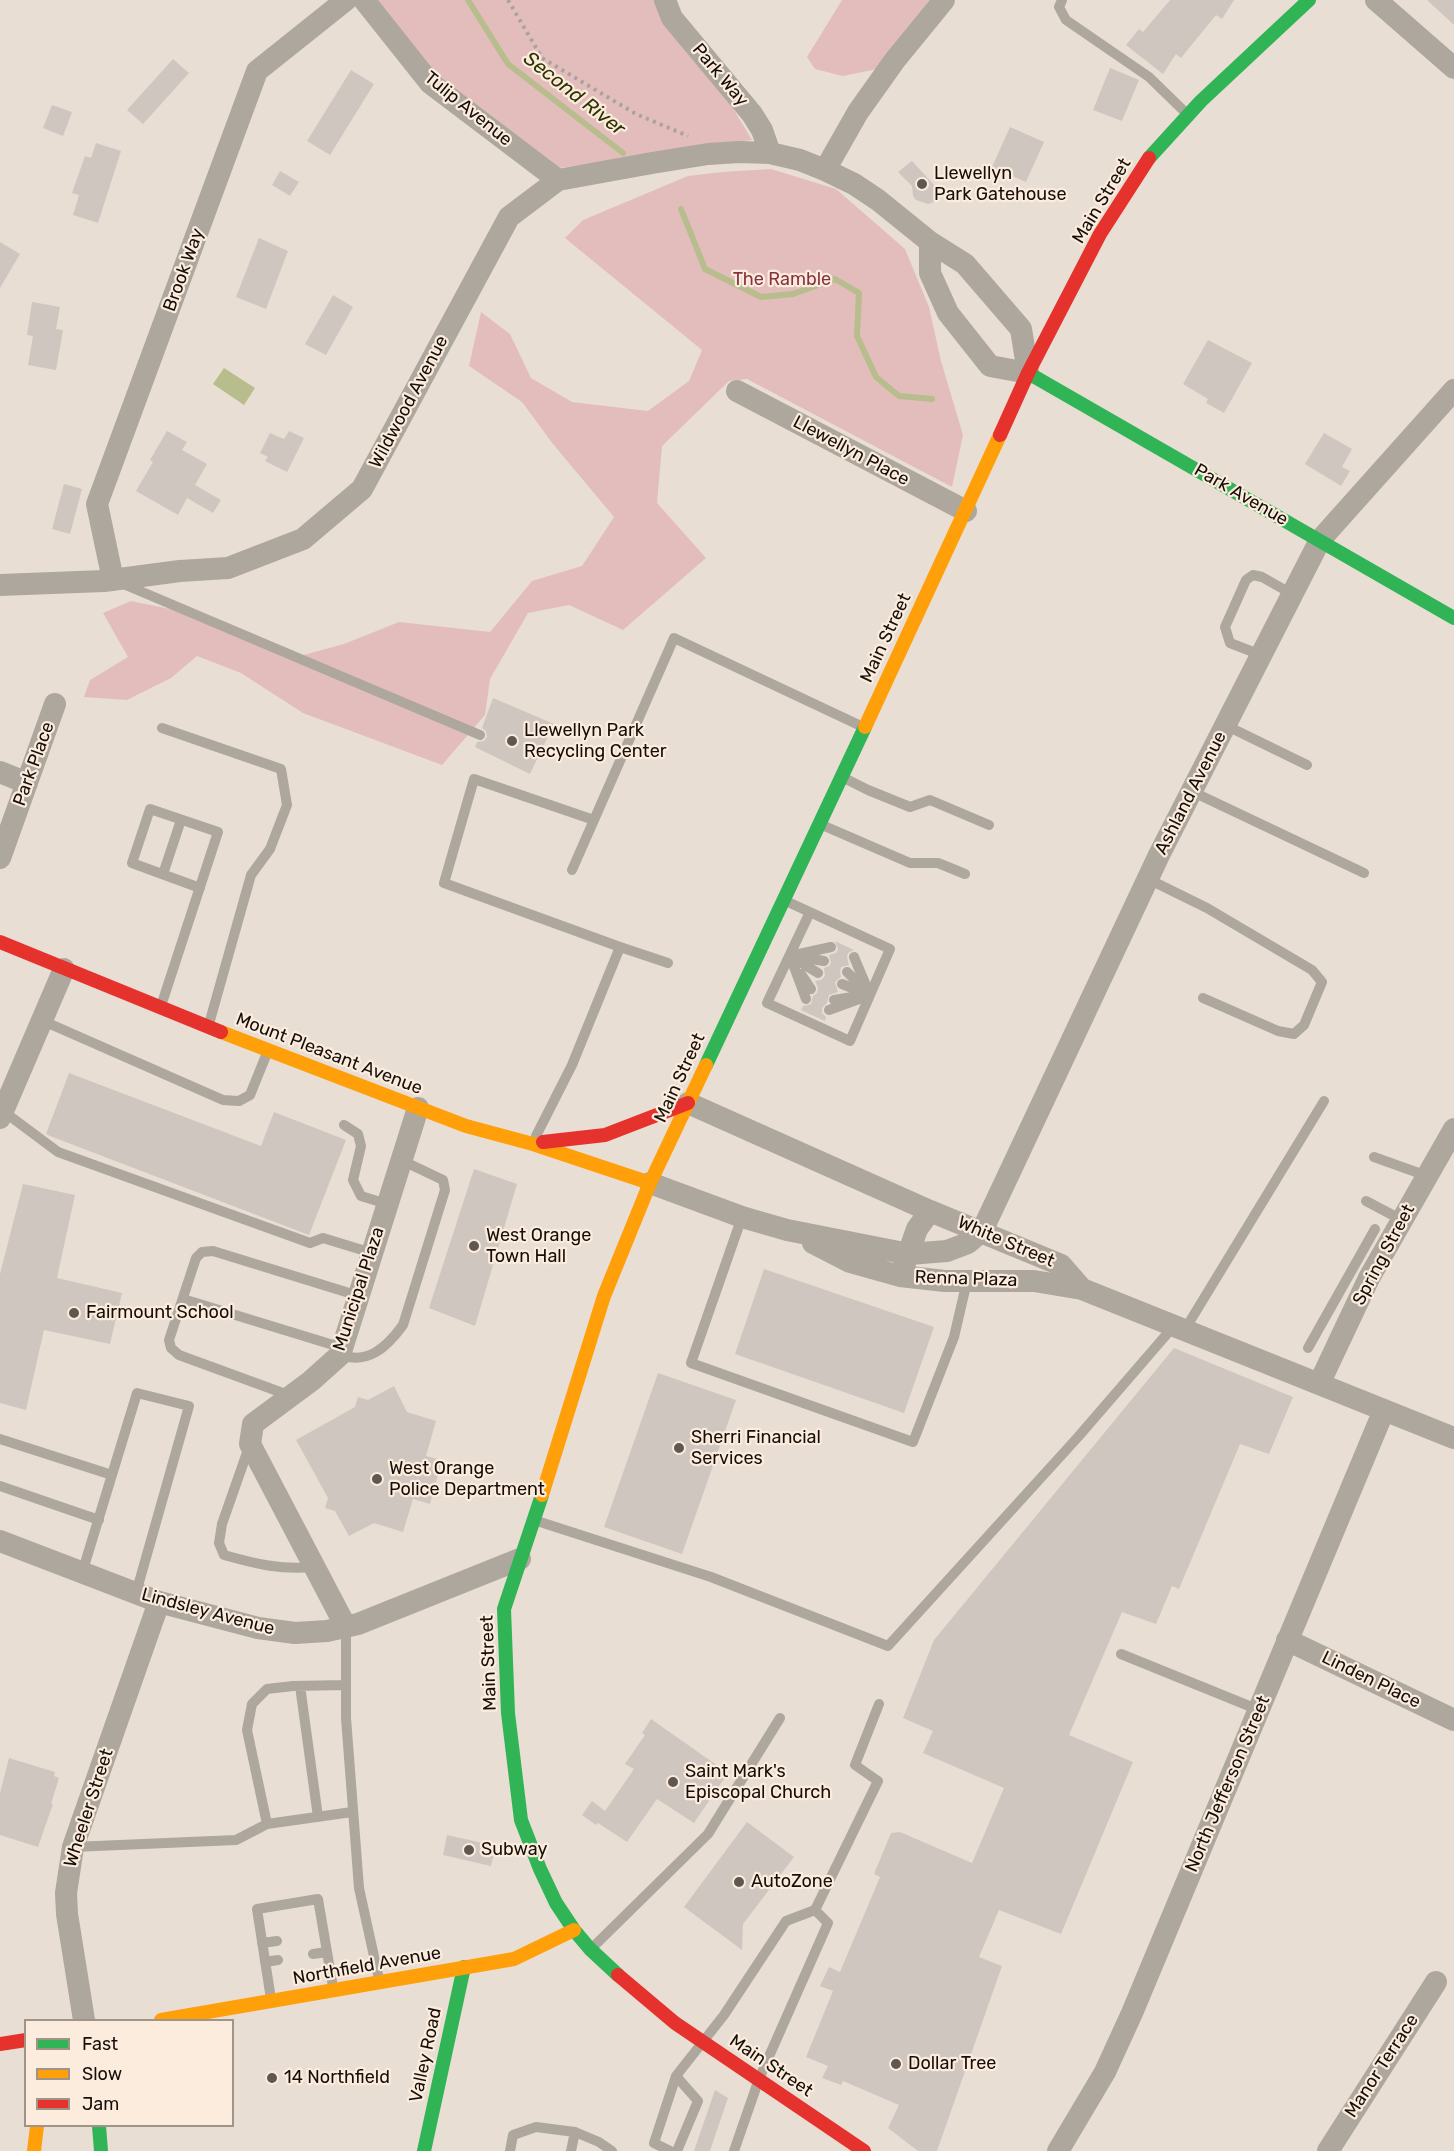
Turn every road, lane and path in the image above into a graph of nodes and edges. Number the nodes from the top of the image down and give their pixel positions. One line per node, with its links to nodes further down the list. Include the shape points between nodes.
1 (346, 0): 21 (street, Brook Way, via 256,71 97,504)
2 (364, 0): 14 (street, Tulip Avenue, via 430,83)
3 (508, 0): 12 (path, via 542,58 636,114 687,135)
4 (665, 0): 11 (street, Park Way, via 672,18 752,114)
5 (944, 0): 13 (street, via 858,112)
6 (1062, 0): 10 (lane, via 1059,7 1066,20 1149,77)
7 (1309, 0): 10 (main road, Main Street)
8 (1376, 0): 9 (street)
9 (1454, 68)
10 (1188, 115): 16 (main road, Main Street, via 1143,165 1122,198)
11 (770, 153): 12 (street, Wildwood Avenue); 13 (street)
12 (708, 154): 14 (street, Wildwood Avenue)
13 (825, 170): 15 (street, via 878,200)
14 (558, 180): 21 (street, Wildwood Avenue, via 509,217 362,489 303,539 228,568)
15 (930, 242): 16 (street, via 965,264 1021,329); 16 (street, Park Avenue, via 930,273 948,313 990,366)
16 (1028, 373): 19 (main road, Main Street); 20 (main road, Park Avenue)
17 (1454, 390): 20 (street, Ashland Avenue)
18 (737, 391): 19 (street, Llewellyn Place)
19 (966, 511): 28 (main road, Main Street)
20 (1320, 540): 23 (street, Ashland Avenue); 24 (main road, Park Avenue)
21 (113, 580): 22 (street, Wildwood Avenue); 30 (lane)
22 (0, 585)
23 (1292, 594): 25 (street, Ashland Avenue); 25 (lane, via 1262,577 1253,575 1246,580 1225,627 1230,643)
24 (1454, 618)
25 (1261, 655): 27 (street, Ashland Avenue)
26 (56, 704): 34 (street, Park Place)
27 (1225, 725): 31 (lane); 35 (street, Ashland Avenue)
28 (864, 727): 33 (main road, Main Street); 37 (lane, via 674,638)
29 (162, 728): 69 (lane, via 281,769 287,805 270,849 250,875)
30 (480, 735)
31 (1307, 765)
32 (0, 772): 34 (street)
33 (841, 776): 38 (main road, Main Street); 39 (lane, via 910,807 930,800)
34 (27, 783): 40 (street, Park Place)
35 (1191, 791): 42 (lane); 45 (street, Ashland Avenue)
36 (181, 820): 43 (lane); 43 (lane, via 150,809 132,863); 46 (lane, via 218,832)
37 (594, 820): 41 (lane); 50 (lane, via 474,779 444,883)
38 (819, 824): 44 (lane, via 910,863 938,863); 47 (main road, Main Street)
39 (989, 825)
40 (0, 858)
41 (572, 870)
42 (1364, 873)
43 (164, 874): 46 (lane)
44 (965, 874)
45 (1148, 879): 63 (lane, via 1207,908 1312,970 1322,982 1304,1025 1294,1034 1278,1031); 89 (street, Ashland Avenue)
46 (200, 888): 66 (lane)
47 (783, 900): 48 (lane); 62 (main road, Main Street)
48 (810, 912): 52 (lane); 61 (lane, via 890,949)
49 (0, 942): 56 (main road, Mount Pleasant Avenue)
50 (620, 947): 55 (lane); 77 (lane, via 572,1065)
51 (831, 947): 52 (lane)
52 (790, 956): 54 (lane); 58 (lane); 60 (lane); 62 (lane, via 767,1003); 64 (lane)
53 (854, 957): 61 (lane)
54 (824, 961)
55 (668, 963)
56 (64, 969): 66 (main road, Mount Pleasant Avenue); 68 (street)
57 (848, 972): 61 (lane)
58 (818, 973)
59 (842, 984): 61 (lane)
60 (811, 989)
61 (870, 995): 62 (lane, via 850,1041); 65 (lane); 67 (lane)
62 (756, 998): 72 (main road, Main Street)
63 (1203, 998)
64 (806, 999)
65 (834, 1000)
66 (160, 1009): 69 (main road, Mount Pleasant Avenue)
67 (829, 1010)
68 (41, 1020): 70 (lane, via 223,1100 239,1101 250,1095); 74 (street)
69 (209, 1027): 70 (main road, Mount Pleasant Avenue)
70 (268, 1050): 73 (main road, Mount Pleasant Avenue)
71 (1324, 1101): 98 (lane)
72 (688, 1103): 77 (main road, via 605,1135); 81 (main road, Main Street); 84 (street, White Street)
73 (418, 1108): 77 (main road, Mount Pleasant Avenue, via 466,1126); 79 (street, Municipal Plaza)
74 (2, 1114): 90 (lane, via 58,1152 310,1243 323,1238)
75 (344, 1125): 83 (lane, via 358,1134 360,1146 353,1180 361,1196)
76 (1454, 1129): 80 (street, Spring Street)
77 (533, 1143): 81 (main road, Mount Pleasant Avenue)
78 (1374, 1157): 80 (lane)
79 (401, 1160): 83 (street, Municipal Plaza); 100 (lane, via 443,1180 445,1190 403,1325 393,1339 367,1358 352,1360)
80 (1427, 1176): 86 (street, Spring Street)
81 (650, 1183): 85 (street, Renna Plaza); 110 (main road, Main Street, via 604,1296)
82 (1366, 1201): 86 (lane)
83 (387, 1204): 90 (street, Municipal Plaza)
84 (930, 1210): 89 (street, White Street); 91 (street, via 917,1229)
85 (742, 1216): 88 (street, Renna Plaza); 94 (lane, via 691,1363 913,1442 954,1337)
86 (1402, 1220): 92 (street, Spring Street)
87 (1375, 1229): 92 (lane)
88 (787, 1230): 91 (street, Renna Plaza); 93 (street, Renna Plaza, via 850,1262)
89 (982, 1232): 91 (street, Renna Plaza, via 947,1251); 95 (street, White Street, via 1061,1265)
90 (372, 1253): 96 (street, Municipal Plaza)
91 (909, 1254): 93 (street)
92 (1361, 1273): 99 (lane); 101 (street, Spring Street)
93 (900, 1276): 94 (street, Renna Plaza)
94 (967, 1281): 95 (street, Renna Plaza, via 1034,1281)
95 (1082, 1288): 98 (street, White Street)
96 (359, 1296): 97 (lane, via 213,1251 202,1252 196,1258); 100 (street, Municipal Plaza)
97 (183, 1299): 100 (lane); 102 (lane, via 169,1340 171,1348 179,1355)
98 (1179, 1329): 101 (street, White Street); 110 (lane, via 888,1646 711,1577)
99 (1308, 1348)
100 (341, 1351): 102 (street, Municipal Plaza)
101 (1319, 1384): 103 (street, White Street)
102 (291, 1396): 106 (street, Municipal Plaza, via 253,1424)
103 (1384, 1410): 104 (street, White Street); 118 (street, North Jefferson Street)
104 (1454, 1438)
105 (0, 1439): 107 (lane)
106 (250, 1444): 113 (street); 113 (lane, via 222,1524 219,1544 224,1555 289,1569)
107 (112, 1475): 109 (lane); 115 (lane, via 137,1394 189,1406)
108 (0, 1486): 109 (lane)
109 (99, 1520): 114 (lane)
110 (534, 1520): 112 (main road, Main Street)
111 (1, 1543): 114 (street, Lindsley Avenue)
112 (520, 1559): 117 (street, Lindsley Avenue); 131 (main road, Main Street, via 504,1609 508,1713 520,1808 540,1869)
113 (315, 1567): 117 (street)
114 (82, 1573): 115 (street, Lindsley Avenue)
115 (136, 1593): 116 (street, Lindsley Avenue)
116 (159, 1602): 117 (street, Lindsley Avenue, via 277,1631 295,1633); 129 (street, Wheeler Street)
117 (346, 1627): 120 (lane)
118 (1287, 1640): 123 (street, North Jefferson Street); 125 (street, Linden Place)
119 (1121, 1654): 123 (lane)
120 (346, 1684): 121 (lane); 126 (lane)
121 (300, 1686): 127 (lane); 128 (lane, via 267,1689 252,1704 248,1730)
122 (879, 1704): 130 (lane, via 855,1765 878,1781)
123 (1259, 1710): 166 (street, North Jefferson Street, via 1110,2062)
124 (780, 1718): 136 (lane, via 708,1834)
125 (1454, 1720)
126 (352, 1812): 127 (lane); 142 (lane, via 359,1888)
127 (318, 1817): 128 (lane)
128 (267, 1824): 129 (lane, via 236,1840)
129 (73, 1847): 146 (street, Wheeler Street, via 67,1914)
130 (815, 1910): 149 (lane, via 786,1921); 152 (lane, via 828,1923)
131 (574, 1930): 136 (main road, Main Street); 141 (main road, Northfield Avenue, via 514,1959)
132 (324, 1933): 133 (lane); 135 (lane, via 318,1899 257,1909); 137 (lane)
133 (311, 1935)
134 (277, 1941): 135 (lane)
135 (262, 1943): 140 (lane)
136 (590, 1949): 149 (main road, Main Street, via 645,1999)
137 (327, 1952): 138 (lane); 144 (lane)
138 (313, 1954)
139 (278, 1960): 140 (lane)
140 (265, 1962): 145 (lane)
141 (464, 1967): 142 (main road, Northfield Avenue); 158 (main road, Valley Road)
142 (380, 1982): 144 (main road, Northfield Avenue)
143 (1436, 1982): 167 (street, Manor Terrace)
144 (333, 1991): 145 (main road, Northfield Avenue)
145 (272, 2002): 147 (main road, Northfield Avenue)
146 (84, 2019)
147 (167, 2019)
148 (24, 2041): 150 (main road)
149 (702, 2042): 151 (lane); 152 (main road, Main Street)
150 (0, 2044)
151 (676, 2076): 162 (lane, via 654,2143); 163 (lane, via 698,2101)
152 (759, 2079): 164 (lane); 165 (main road, Main Street)
153 (37, 2127): 156 (main road)
154 (99, 2127): 157 (main road)
155 (575, 2132): 159 (lane, via 536,2127 513,2135); 160 (lane); 161 (lane)
156 (34, 2151)
157 (101, 2151)
158 (424, 2151)
159 (510, 2151)
160 (571, 2151)
161 (612, 2151)
162 (670, 2151)
163 (677, 2151)
164 (734, 2151)
165 (864, 2151)
166 (1058, 2151)
167 (1328, 2151)

